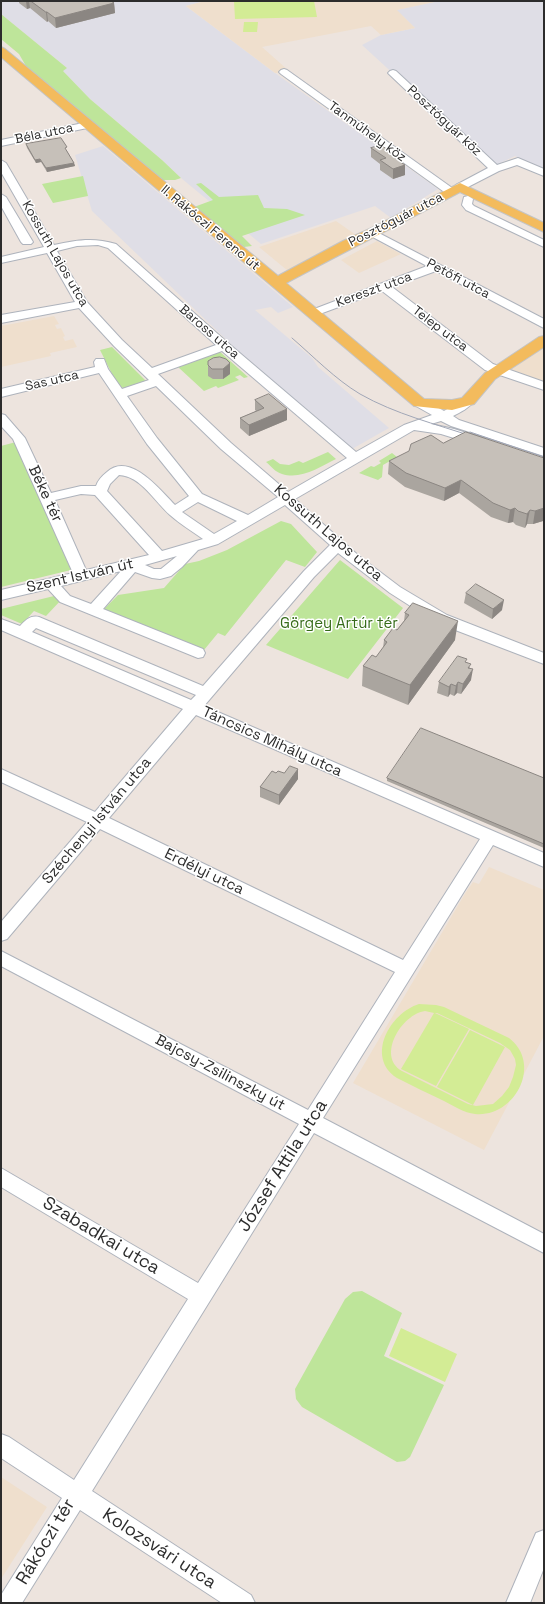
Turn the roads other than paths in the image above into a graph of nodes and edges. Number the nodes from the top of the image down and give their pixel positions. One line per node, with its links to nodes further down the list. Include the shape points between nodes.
1 (1, 51): 4 (main road, II. Rákóczi Ferenc út)
2 (284, 72): 9 (street, Tanműhely köz)
3 (393, 73): 7 (street, Posztógyár köz)
4 (88, 125): 5 (street, Béla utca); 21 (main road, II. Rákóczi Ferenc út)
5 (4, 142)
6 (1, 163): 12 (street, Kossuth Lajos utca)
7 (495, 169): 8 (street, Posztógyár utca, via 518,161); 9 (street, Posztógyár utca)
8 (544, 173)
9 (456, 190): 10 (main road); 13 (main road); 14 (main road, Posztógyár utca)
10 (468, 199): 15 (main road); 17 (street, via 467,205 470,208)
11 (3, 200): 12 (street); 16 (street, Kossuth Lajos utca)
12 (23, 200): 18 (street, Kossuth Lajos utca)
13 (544, 228)
14 (373, 233): 20 (street, Petőfi utca); 21 (main road, Posztógyár utca)
15 (544, 236)
16 (27, 242)
17 (544, 244)
18 (51, 249): 19 (street, Baross utca); 23 (street, Kossuth Lajos utca); 28 (street, Baross utca, via 77,243 99,242 112,246)
19 (1, 260)
20 (436, 267): 22 (street, Kereszt utca); 26 (street, Petőfi utca)
21 (276, 283): 24 (main road, II. Rákóczi Ferenc út)
22 (384, 287): 24 (street, Kereszt utca); 29 (street, Telep utca)
23 (82, 304): 25 (street); 30 (street, Kossuth Lajos utca)
24 (313, 313): 34 (main road, II. Rákóczi Ferenc út)
25 (1, 319)
26 (544, 324)
27 (544, 340): 29 (main road)
28 (224, 346): 30 (street); 41 (street, Baross utca)
29 (497, 371): 31 (street); 35 (main road)
30 (154, 377): 33 (street); 46 (street, Kossuth Lajos utca, via 226,446)
31 (544, 386)
32 (1, 393): 33 (street, Sas utca, via 101,366)
33 (119, 394): 44 (street, via 152,441)
34 (420, 403): 35 (main road); 37 (street, II. Rákóczi Ferenc út); 39 (street, Szent István út, via 422,412)
35 (463, 405): 37 (street); 38 (street, via 457,418)
36 (1, 418): 45 (street, Béke tér, via 19,438)
37 (440, 422): 38 (street, II. Rákóczi Ferenc út); 39 (street, Szent István út, via 427,427); 42 (street)
38 (467, 427): 40 (street, II. Rákóczi Ferenc út)
39 (408, 428): 41 (street, Szent István út)
40 (544, 452)
41 (355, 458): 46 (street, Szent István út)
42 (544, 464)
43 (100, 492): 45 (street, via 81,489); 47 (street, via 104,482 112,474 126,470 142,479); 52 (street, Szent István út)
44 (197, 497): 47 (street); 48 (street)
45 (48, 498): 54 (street, Béke tér)
46 (286, 498): 48 (street, Szent István út); 50 (street, Kossuth Lajos utca)
47 (174, 511): 49 (street)
48 (249, 521): 49 (street, Szent István út)
49 (213, 541): 51 (street, Szent István út)
50 (338, 545): 61 (street, Kossuth Lajos utca, via 395,590 442,618); 62 (street, via 309,574)
51 (193, 548): 52 (street, Szent István út); 53 (street, via 162,576 143,571)
52 (159, 557): 53 (street, Szent István út)
53 (133, 564): 54 (street, Szent István út); 57 (street)
54 (81, 575): 55 (street, Szent István út)
55 (51, 583): 56 (street, Szent István út); 57 (street, via 65,598)
56 (3, 595)
57 (94, 610): 60 (street)
58 (1, 624): 59 (street, Táncsics Mihály utca)
59 (22, 633): 62 (street, via 34,621); 63 (street, Táncsics Mihály utca)
60 (198, 653)
61 (544, 659)
62 (206, 693): 63 (street)
63 (194, 708): 65 (street, Széchenyi István utca); 66 (street, Táncsics Mihály utca)
64 (1, 775): 65 (street, Erdélyi utca)
65 (97, 820): 68 (street, Széchenyi István utca); 70 (street, Erdélyi utca)
66 (490, 836): 67 (street, Táncsics Mihály utca); 70 (street, József Attila utca)
67 (544, 860)
68 (1, 934)
69 (1, 958): 71 (street, Bajcsy-Zsilinszky út)
70 (406, 969): 71 (street, József Attila utca)
71 (311, 1120): 73 (street, Bajcsy-Zsilinszky út); 74 (street, József Attila utca)
72 (1, 1177): 74 (street, Szabadkai utca)
73 (544, 1244)
74 (202, 1296): 76 (street, József Attila utca)
75 (1, 1445): 76 (street, Rákóczi tér)
76 (76, 1495): 78 (street, Rákóczi tér); 79 (street, Kolozsvári utca)
77 (544, 1541): 80 (street)
78 (9, 1603)
79 (243, 1603)
80 (518, 1603)

